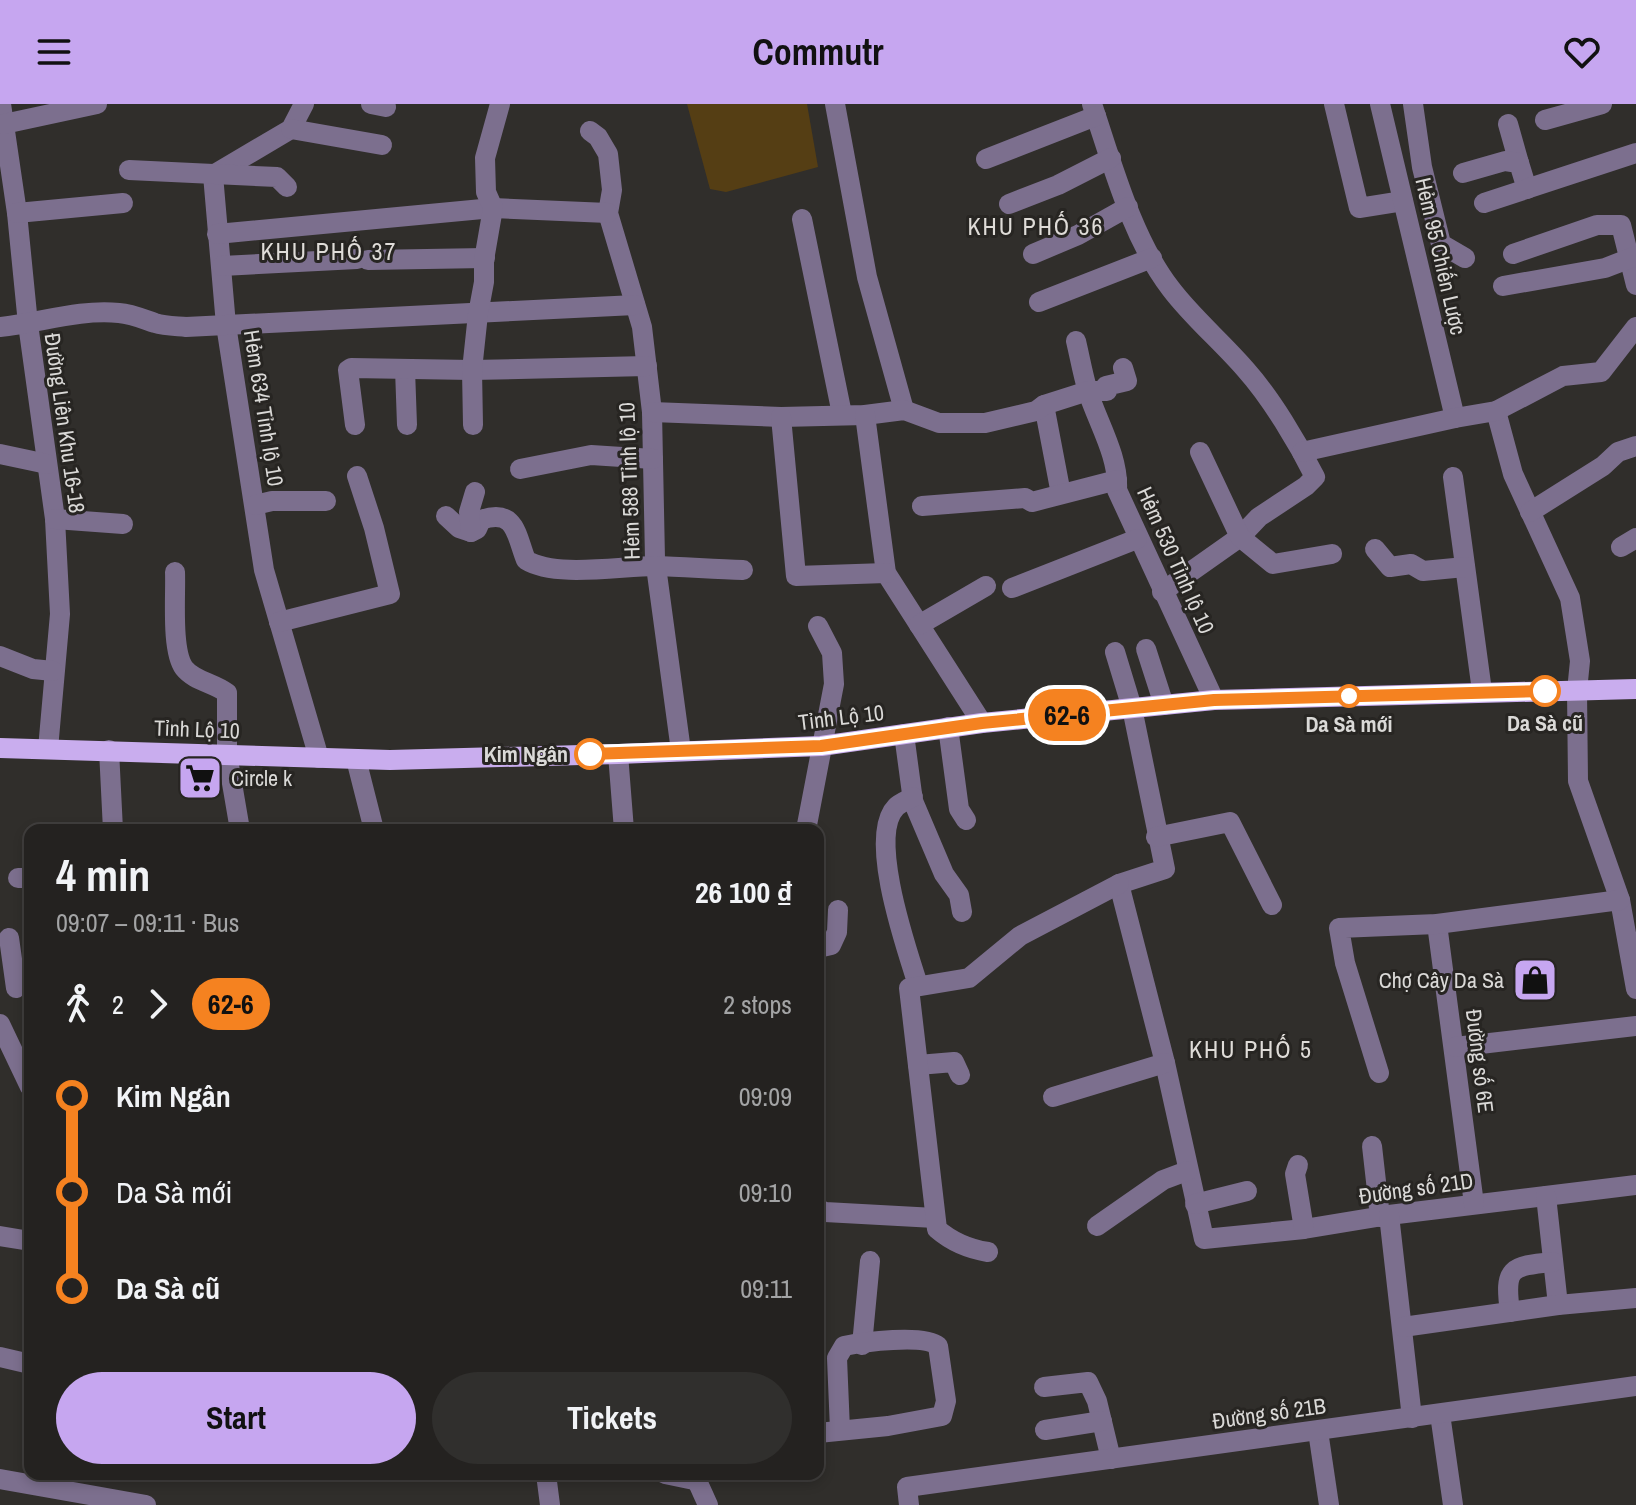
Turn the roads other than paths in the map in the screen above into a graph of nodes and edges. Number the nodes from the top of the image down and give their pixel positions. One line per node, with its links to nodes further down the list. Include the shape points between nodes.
1 (97, 104): 10 (street)
2 (304, 104): 13 (street)
3 (500, 104): 31 (street, via 485,158 486,192)
4 (835, 104): 58 (street, via 867,277)
5 (1334, 104): 26 (street, via 1359,208)
6 (1380, 104): 26 (street, Hẻm 95 Chiến Lược)
7 (1413, 104): 40 (street, via 1441,244)
8 (1602, 104): 11 (street)
9 (1094, 110): 17 (street); 18 (street)
10 (2, 114): 25 (street, Đường Liên Khu 16-18)
11 (1545, 120)
12 (1508, 124): 19 (street)
13 (291, 129): 15 (street); 22 (street)
14 (590, 131): 32 (street, Hẻm 588 Tỉnh lộ 10, via 608,154)
15 (382, 145)
16 (1636, 153): 24 (street)
17 (1111, 158): 29 (street); 30 (street)
18 (986, 159)
19 (1519, 163): 21 (street, via 1505,161); 24 (street)
20 (129, 170): 22 (street)
21 (1463, 173)
22 (213, 175): 23 (street, via 277,177); 34 (street, Hẻm 634 Tỉnh lộ 10)
23 (287, 187)
24 (1527, 189): 28 (street)
25 (10, 201): 27 (street); 47 (street, Đường Liên Khu 16-18)
26 (1403, 201): 64 (street, Hẻm 95 Chiến Lược)
27 (123, 203)
28 (1484, 203)
29 (1009, 204)
30 (1128, 207): 35 (street); 39 (street)
31 (493, 208): 32 (street); 34 (street); 38 (street)
32 (608, 213): 45 (street, Hẻm 588 Tỉnh lộ 10)
33 (802, 219): 61 (street)
34 (217, 234): 41 (street, Hẻm 634 Tỉnh lộ 10)
35 (1033, 254)
36 (1513, 254): 37 (street, via 1597,225 1621,225)
37 (1634, 257): 42 (street); 43 (street, via 1605,268)
38 (485, 258): 41 (street); 46 (street)
39 (1152, 258): 44 (street); 70 (street, via 1170,288 1249,373)
40 (1465, 258)
41 (222, 266): 48 (street, Hẻm 634 Tỉnh lộ 10)
42 (1636, 285)
43 (1503, 286)
44 (1039, 302)
45 (635, 305): 46 (street); 52 (street, Hẻm 588 Tỉnh lộ 10)
46 (478, 314): 48 (street); 55 (street)
47 (28, 324): 48 (street, via 54,316 118,312 186,327); 49 (street); 73 (street, Đường Liên Khu 16-18)
48 (226, 325): 81 (street, Hẻm 634 Tỉnh lộ 10)
49 (0, 327)
50 (1636, 327): 59 (street, via 1601,372 1563,376)
51 (1076, 341): 56 (street, Hẻm 530 Tỉnh lộ 10)
52 (647, 366): 55 (street); 60 (street, Hẻm 588 Tỉnh lộ 10)
53 (1123, 368): 56 (street, via 1127,381 1106,386 1107,391)
54 (405, 369): 55 (street); 65 (street, via 349,369); 66 (street)
55 (472, 370): 67 (street)
56 (1088, 391): 57 (street); 77 (street, Hẻm 530 Tỉnh lộ 10)
57 (1044, 405): 58 (street, via 985,423 939,423); 79 (street)
58 (904, 410): 62 (street)
59 (1496, 411): 64 (street); 83 (street)
60 (652, 412): 63 (street); 72 (street, Hẻm 588 Tỉnh lộ 10)
61 (842, 414): 62 (street); 63 (street)
62 (865, 415): 96 (street)
63 (781, 417): 96 (street, via 796,576)
64 (1455, 418): 70 (street)
65 (355, 425)
66 (407, 425)
67 (473, 425)
68 (1636, 446): 83 (street, via 1618,452)
69 (1200, 452): 88 (street)
70 (1302, 452): 88 (street, via 1314,480 1259,517)
71 (0, 454): 73 (street)
72 (653, 459): 74 (street, via 591,455); 92 (street, Hẻm 588 Tỉnh lộ 10)
73 (47, 464): 85 (street, Đường Liên Khu 16-18)
74 (520, 469)
75 (357, 476): 100 (street, via 390,594)
76 (1453, 477): 93 (street)
77 (1117, 480): 79 (street); 89 (street, Hẻm 530 Tỉnh lộ 10)
78 (475, 492): 87 (street)
79 (1061, 494): 82 (street, via 1032,502 1025,498)
80 (326, 501): 81 (street)
81 (255, 505): 100 (street, Hẻm 634 Tỉnh lộ 10, via 264,570)
82 (922, 506)
83 (1530, 512): 109 (street, via 1570,598 1580,661)
84 (446, 516): 87 (street)
85 (55, 519): 86 (street); 106 (street, Đường Liên Khu 16-18, via 60,614)
86 (123, 524)
87 (471, 532): 92 (street, via 481,520 506,518 526,560 552,570)
88 (1240, 537): 91 (street, via 1273,564); 99 (street)
89 (1137, 539): 98 (street); 99 (street, Hẻm 530 Tỉnh lộ 10)
90 (1375, 549): 93 (street, via 1390,567)
91 (1332, 554)
92 (655, 566): 94 (street); 120 (street, Hẻm 588 Tỉnh lộ 10)
93 (1465, 567): 108 (street)
94 (743, 570)
95 (175, 572): 121 (street, via 182,666 227,693)
96 (886, 573): 101 (street)
97 (986, 586): 101 (street)
98 (1012, 588)
99 (1162, 592): 110 (street, Hẻm 530 Tỉnh lộ 10)
100 (279, 622): 123 (street, Hẻm 634 Tỉnh lộ 10)
101 (919, 625): 113 (street)
102 (818, 626): 116 (street, via 832,653 834,684)
103 (1146, 649): 111 (street)
104 (1115, 652): 112 (street)
105 (0, 656): 106 (street)
106 (53, 671): 118 (street, Đường Liên Khu 16-18)
107 (1636, 689): 109 (main road)
108 (1482, 691): 109 (main road, Tỉnh Lộ 10); 110 (main road, Tỉnh Lộ 10)
109 (1577, 691): 134 (street, via 1578,781)
110 (1214, 700): 111 (main road, Tỉnh Lộ 10)
111 (1164, 705): 112 (main road, Tỉnh Lộ 10)
112 (1132, 708): 113 (main road, Tỉnh Lộ 10); 132 (street)
113 (982, 723): 114 (main road, Tỉnh Lộ 10)
114 (948, 727): 115 (main road, Tỉnh Lộ 10); 126 (street, via 959,809)
115 (904, 734): 116 (main road, Tỉnh Lộ 10); 125 (street)
116 (821, 746): 120 (main road, Tỉnh Lộ 10); 131 (street)
117 (0, 748): 118 (main road)
118 (48, 749): 119 (main road)
119 (109, 750): 121 (main road, Tỉnh Lộ 10); 127 (street)
120 (681, 751): 122 (main road, Tỉnh Lộ 10)
121 (227, 754): 123 (main road, Tỉnh Lộ 10); 128 (street)
122 (618, 754): 124 (main road, Tỉnh Lộ 10); 130 (street)
123 (319, 758): 124 (main road, Tỉnh Lộ 10)
124 (356, 759): 129 (street)
125 (913, 797): 137 (street); 142 (street, via 896,807 887,838 890,888)
126 (966, 820)
127 (113, 824)
128 (239, 824)
129 (372, 824)
130 (624, 824)
131 (807, 824)
132 (1156, 837): 133 (street, via 1165,869); 135 (street, via 1230,822)
133 (1119, 884): 142 (street, via 1020,936 969,978); 147 (street)
134 (1620, 900): 138 (street); 141 (street)
135 (1272, 905)
136 (838, 910): 140 (street, via 837,932 831,945)
137 (962, 912)
138 (1437, 924): 146 (street, Đường số 6E); 149 (street, via 1339,928)
139 (12, 937): 143 (street)
140 (824, 947)
141 (1635, 975)
142 (918, 985): 148 (street, via 909,988)
143 (15, 989)
144 (0, 1024): 150 (street)
145 (1636, 1026): 146 (street)
146 (1455, 1047): 160 (street, Đường số 6E)
147 (1165, 1063): 152 (street); 155 (street)
148 (918, 1065): 151 (street, via 954,1062); 163 (street)
149 (1379, 1073)
150 (24, 1074)
151 (960, 1075)
152 (1053, 1097)
153 (1372, 1146): 162 (street)
154 (1298, 1165): 165 (street)
155 (1187, 1171): 159 (street); 164 (street, via 1163,1180)
156 (1636, 1185): 158 (street, Đường số 21D)
157 (1247, 1191): 159 (street)
158 (1546, 1196): 160 (street, Đường số 21D); 170 (street)
159 (1195, 1204): 165 (street, Đường số 21D, via 1204,1239)
160 (1474, 1204): 162 (street, Đường số 21D)
161 (824, 1212): 163 (street)
162 (1384, 1216): 165 (street, Đường số 21D); 174 (street)
163 (935, 1218): 168 (street, via 937,1229 950,1240)
164 (1097, 1226)
165 (1304, 1229)
166 (0, 1236): 167 (street)
167 (24, 1240)
168 (988, 1252)
169 (870, 1261): 175 (street)
170 (1553, 1262): 172 (street); 173 (street, via 1524,1265 1511,1274)
171 (1636, 1298): 172 (street)
172 (1558, 1305): 173 (street)
173 (1510, 1312): 174 (street)
174 (1403, 1327): 181 (street)
175 (862, 1345): 183 (street, via 844,1346 837,1358); 183 (street, via 931,1340 938,1346 946,1401 942,1416 934,1419)
176 (0, 1357): 177 (street)
177 (24, 1363)
178 (1636, 1386): 180 (street, Đường số 21B)
179 (1044, 1387): 182 (street, via 1088,1382)
180 (1440, 1414): 181 (street, Đường số 21B); 200 (street)
181 (1412, 1418): 185 (street, Đường số 21B)
182 (1102, 1421): 184 (street); 187 (street)
183 (840, 1430): 186 (street)
184 (1045, 1430)
185 (1318, 1431): 187 (street, Đường số 21B); 199 (street)
186 (824, 1432)
187 (1111, 1459): 194 (street, Đường số 21B)
188 (0, 1479): 189 (street)
189 (24, 1480)
190 (41, 1480): 195 (street)
191 (547, 1480): 196 (street)
192 (693, 1480): 197 (street)
193 (696, 1480): 198 (street)
194 (908, 1496)
195 (146, 1505)
196 (550, 1505)
197 (687, 1505)
198 (708, 1505)
199 (1329, 1505)
200 (1453, 1505)

